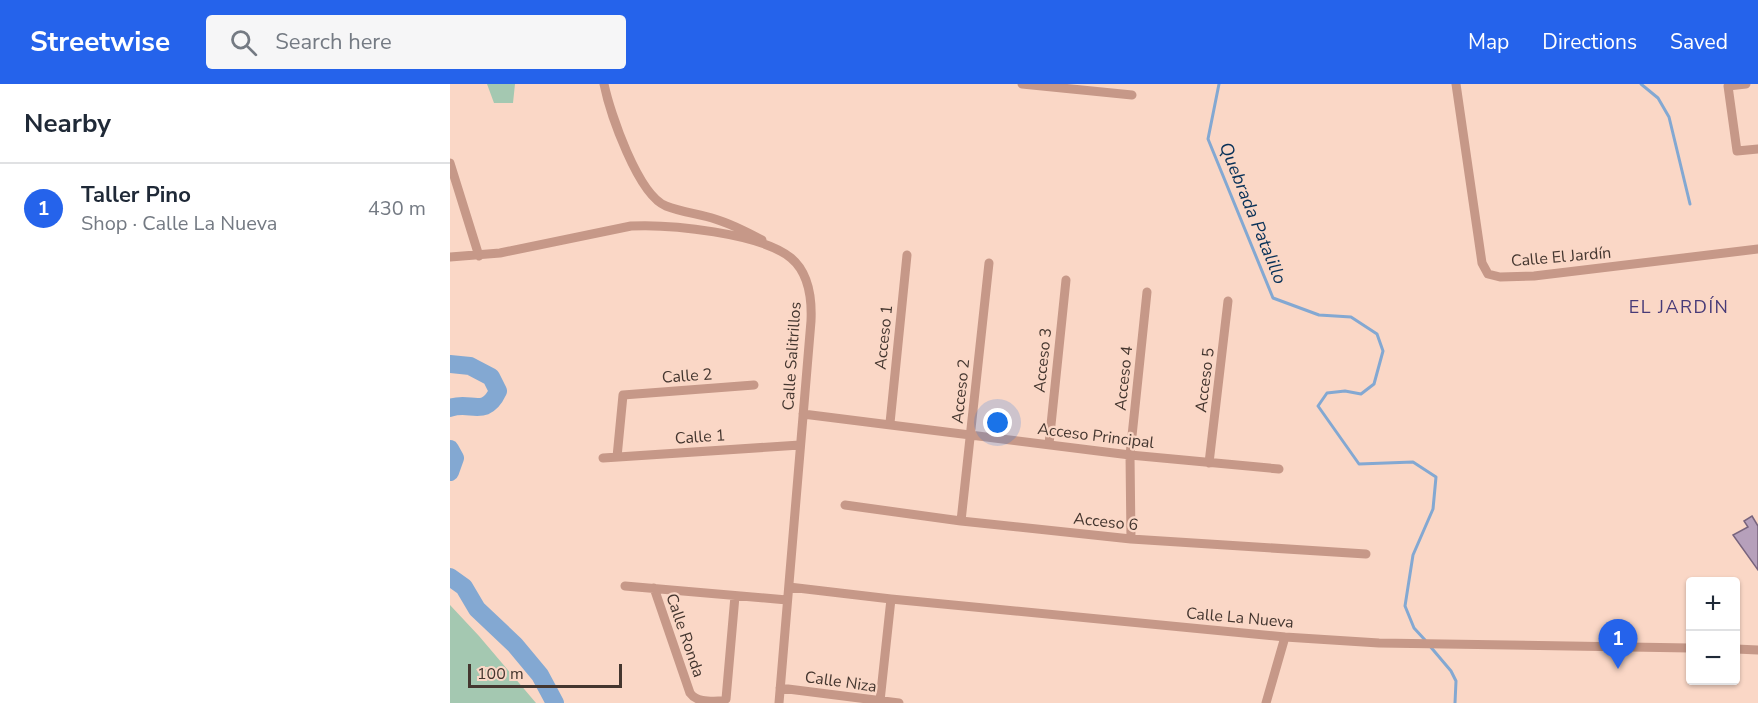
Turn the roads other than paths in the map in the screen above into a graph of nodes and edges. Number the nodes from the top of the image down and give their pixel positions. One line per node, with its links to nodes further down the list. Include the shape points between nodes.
1 (603, 84): 8 (street, via 634,166 648,191 663,205 732,225)
2 (1022, 84): 5 (street)
3 (1456, 84): 9 (street, Calle El Jardín, via 1482,263 1488,274 1534,276)
4 (1746, 84): 6 (street, via 1728,86 1737,151)
5 (1132, 95)
6 (1758, 149)
7 (450, 163): 11 (street)
8 (775, 247): 11 (street, Calle Salitrillos, via 717,232 652,225); 18 (street, Calle Salitrillos, via 793,259 803,273 812,303)
9 (1758, 249)
10 (907, 255): 19 (street, Acceso 1)
11 (479, 256): 12 (street, Calle Salitrillos)
12 (450, 257)
13 (989, 263): 20 (street, Acceso 2)
14 (1066, 280): 21 (street, Acceso 3)
15 (1147, 292): 23 (street, Acceso 4)
16 (1228, 301): 26 (street, Acceso 5)
17 (754, 385): 24 (street, Calle 2, via 623,395)
18 (803, 414): 19 (street, Acceso Principal); 22 (street, Calle Salitrillos)
19 (890, 423): 20 (street, Acceso Principal)
20 (971, 434): 21 (street, Acceso Principal); 29 (street, Acceso 2)
21 (1049, 444): 23 (street, Acceso Principal)
22 (800, 445): 24 (street, Calle 1); 33 (street, Calle Salitrillos)
23 (1130, 455): 26 (street, Acceso Principal); 30 (street, Acceso 4)
24 (617, 457): 25 (street, Calle 1)
25 (603, 458)
26 (1209, 463): 27 (street, Acceso Principal)
27 (1279, 470)
28 (845, 505): 29 (street, Acceso 6)
29 (960, 521): 30 (street, Acceso 6)
30 (1131, 539): 31 (street, Acceso 6)
31 (1366, 554)
32 (625, 586): 34 (street)
33 (789, 587): 36 (street, Calle La Nueva); 37 (street, Calle Salitrillos)
34 (654, 588): 35 (street); 35 (street, Calle Ronda, via 690,693 698,700 726,699)
35 (735, 596): 37 (street)
36 (891, 599): 38 (street, Calle La Nueva); 43 (street)
37 (787, 600): 42 (street, Calle Salitrillos)
38 (1285, 637): 39 (street, Calle La Nueva, via 1379,643); 46 (street)
39 (1686, 648)
40 (1740, 649): 41 (street)
41 (1758, 650)
42 (780, 687): 43 (street, Calle Niza); 44 (street, Calle Salitrillos)
43 (880, 702): 45 (street, Calle Niza)
44 (779, 703)
45 (899, 703)
46 (1266, 703)

